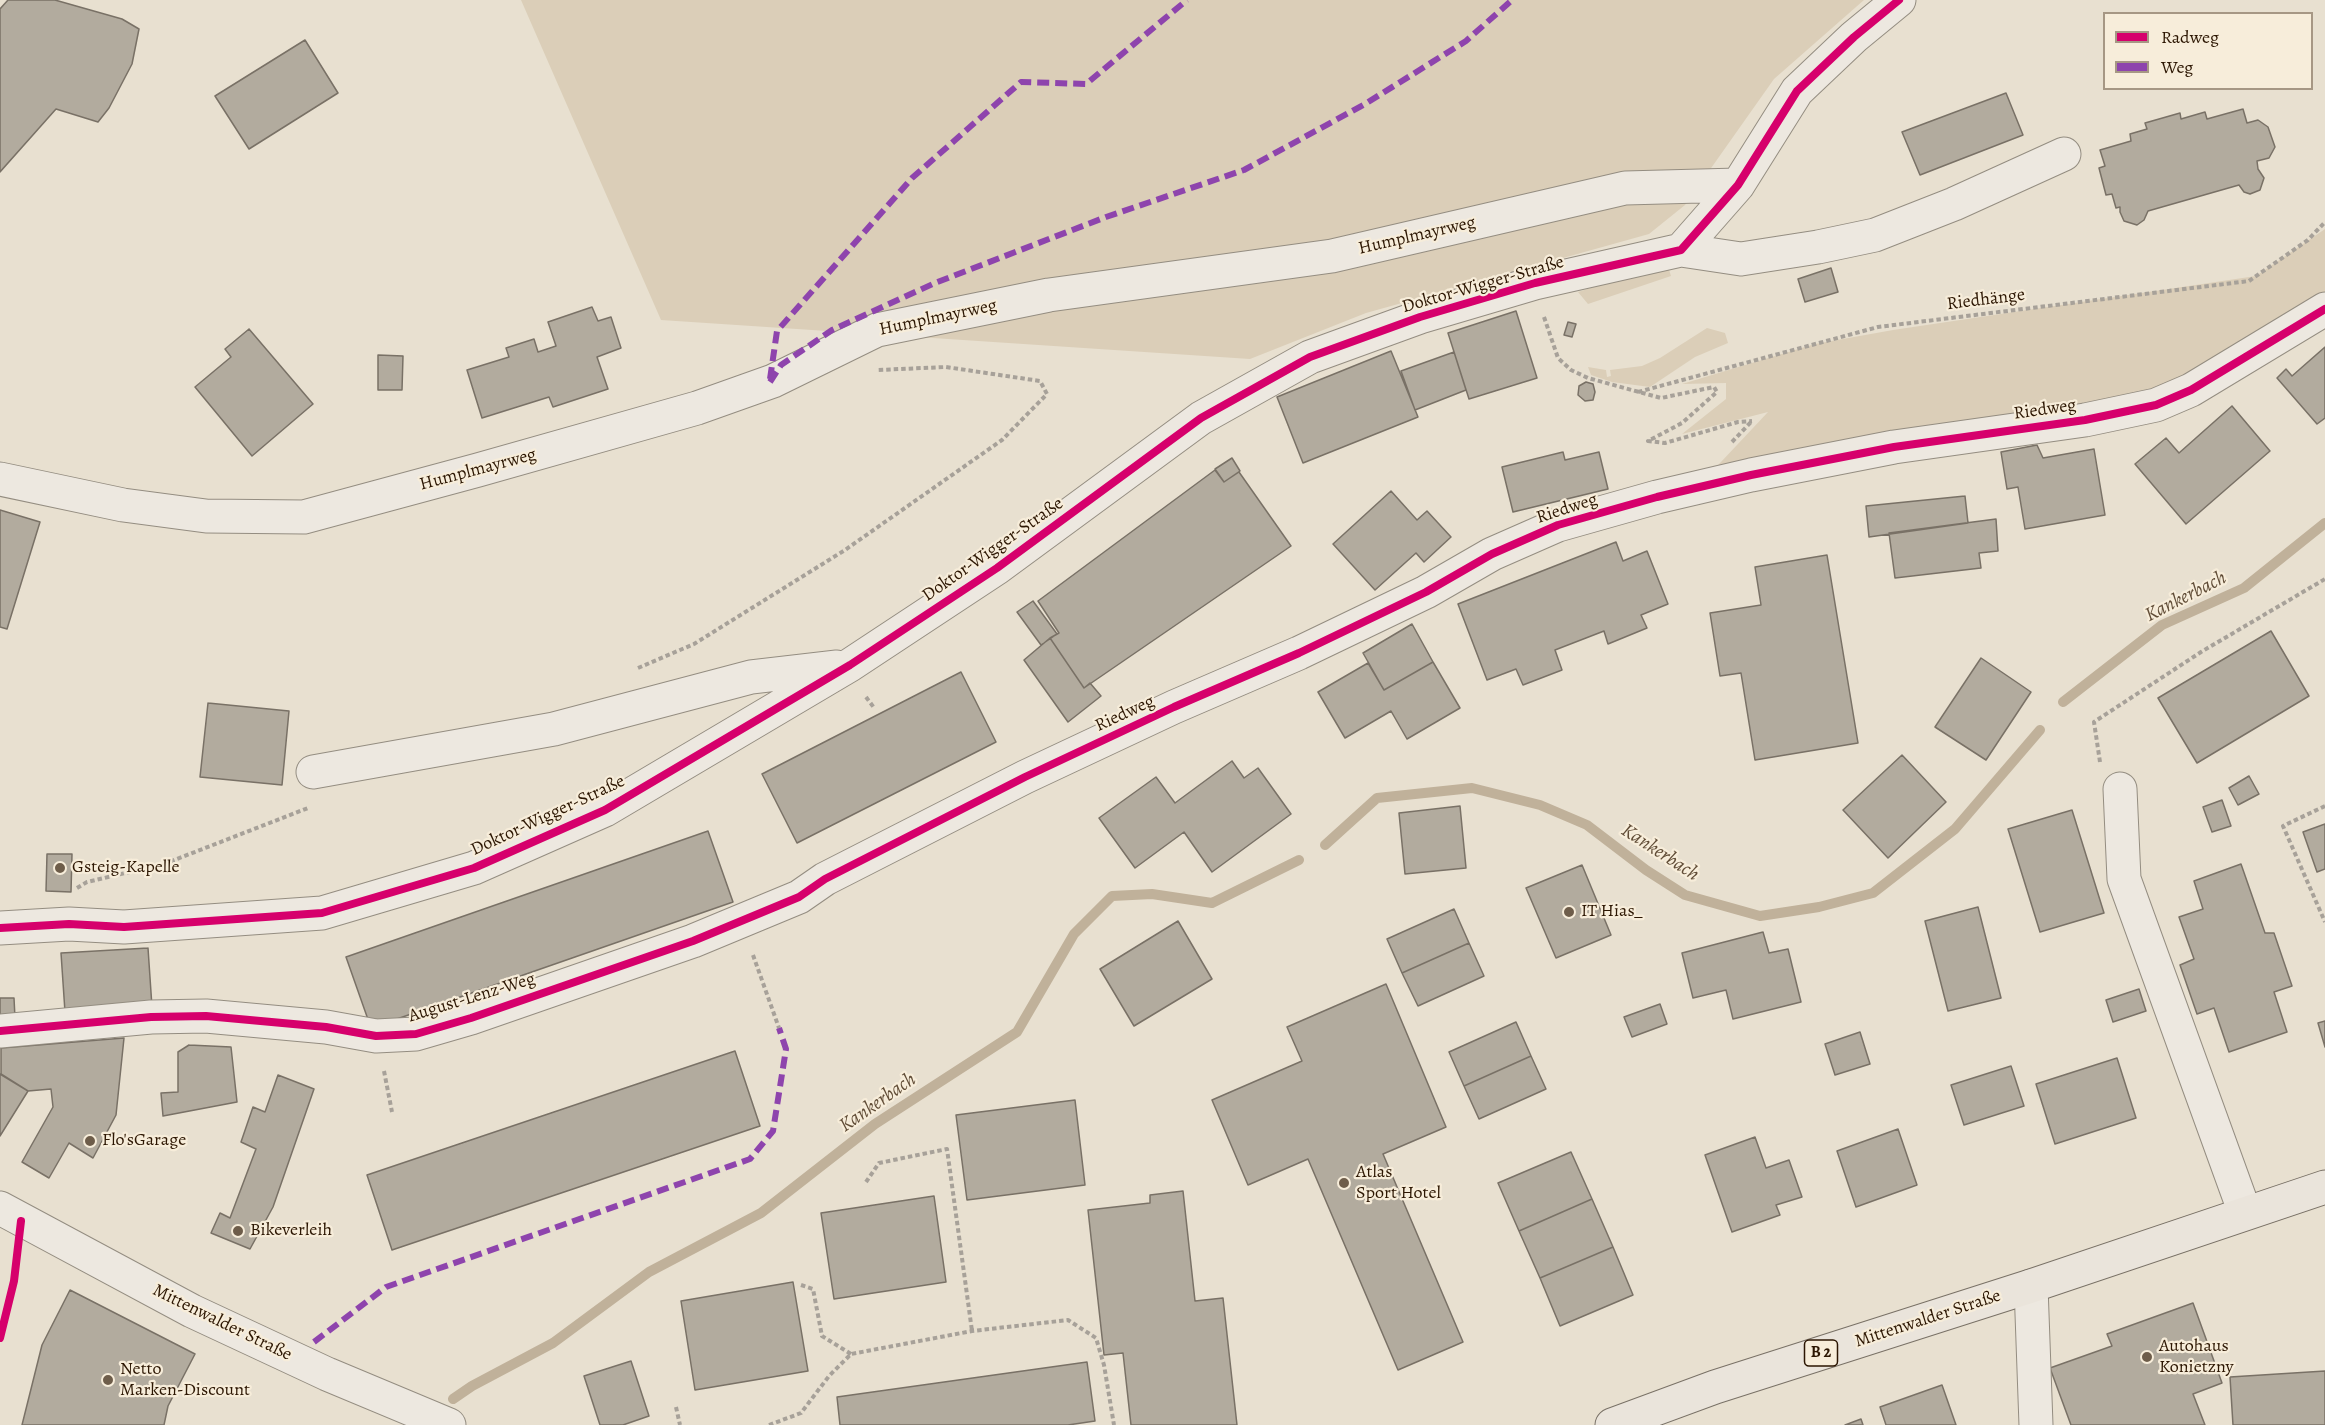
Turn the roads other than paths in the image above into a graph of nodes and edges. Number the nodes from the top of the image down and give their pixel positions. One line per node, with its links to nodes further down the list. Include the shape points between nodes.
1 (1899, 0): 3 (street, via 1797,91)
2 (2064, 153): 4 (street, via 1954,204 1875,235 1741,259)
3 (1738, 185): 4 (street); 6 (street, Humplmayrweg, via 1625,188 1332,256 1049,295 877,330 773,381 697,408 304,517 206,516 123,506)
4 (1681, 250): 7 (street, Doktor-Wigger-Straße, via 1535,283 1420,317 1310,357 1201,418 997,568)
5 (2325, 309): 10 (street, Riedweg, via 2191,390 2156,405 2085,420 1894,447 1751,475 1558,525 1492,554 1426,592 1299,653 1025,777)
6 (0, 479)
7 (850, 665): 8 (street, via 751,677 554,729); 11 (street, Doktor-Wigger-Straße, via 605,810 474,868 322,913 124,927 69,924)
8 (313, 772)
9 (2110, 777): 15 (street, via 2124,879)
10 (825, 879): 12 (street, August-Lenz-Weg, via 799,897 693,941 416,1034 376,1036 326,1026 206,1016)
11 (0, 928)
12 (0, 1030)
13 (2325, 1187): 15 (main road, Mittenwalder Straße / B 2)
14 (0, 1208): 17 (street, Mittenwalder Straße, via 192,1311 327,1374)
15 (2245, 1213): 16 (main road, Mittenwalder Straße / B 2)
16 (2031, 1286): 18 (main road, Mittenwalder Straße / B 2, via 1715,1387); 19 (street)
17 (450, 1425)
18 (1612, 1425)
19 (2036, 1425)

